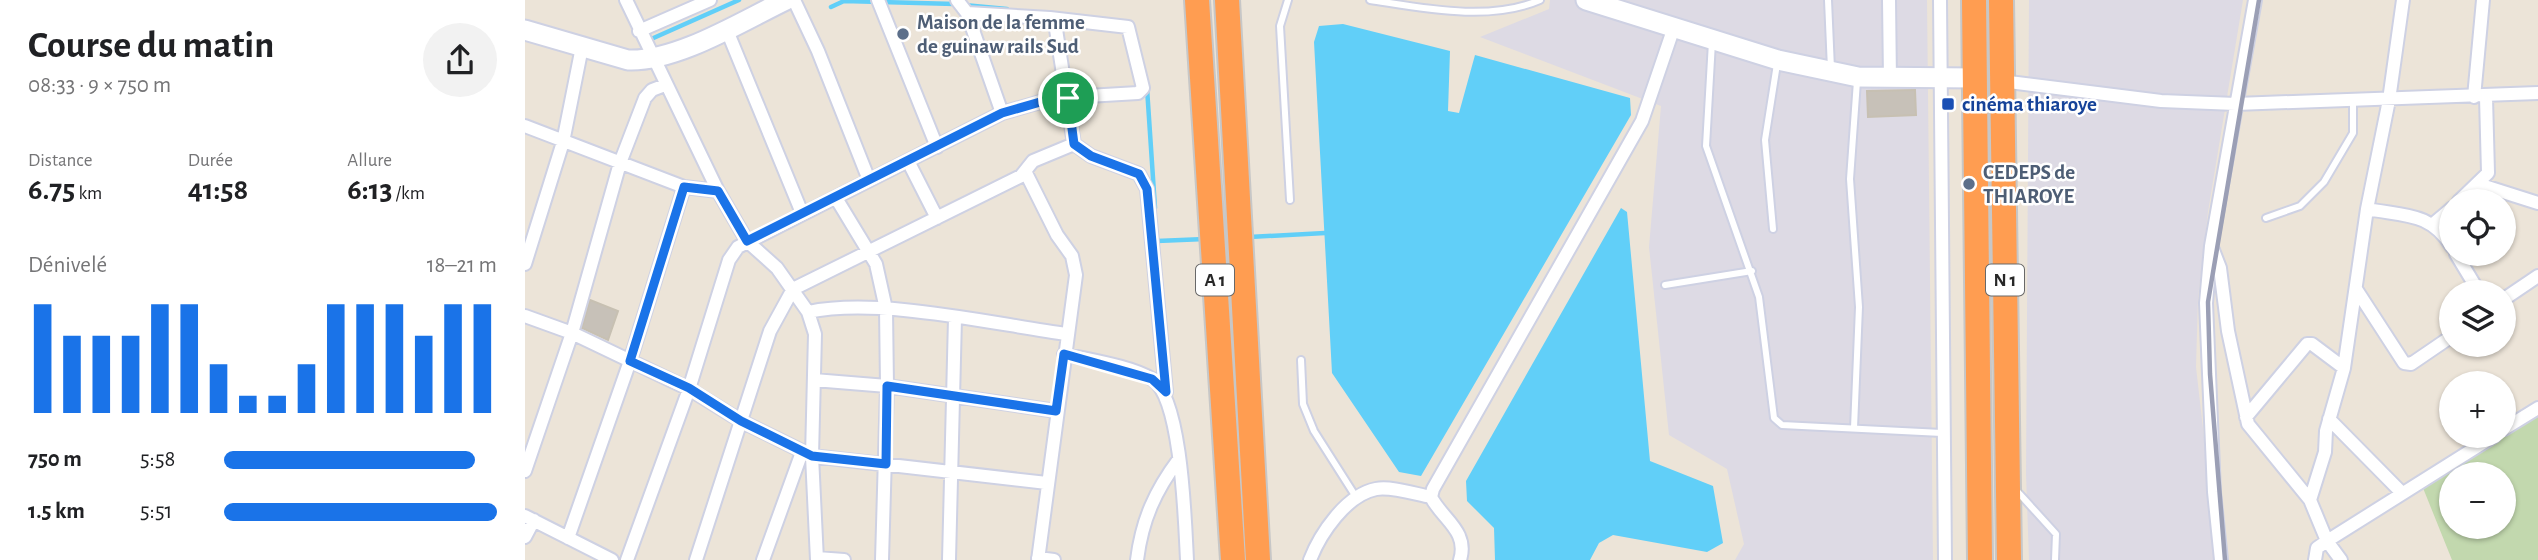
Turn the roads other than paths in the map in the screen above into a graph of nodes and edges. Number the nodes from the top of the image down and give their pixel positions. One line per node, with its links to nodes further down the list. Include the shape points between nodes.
1 (626, 0): 27 (street)
2 (710, 0): 27 (street)
3 (786, 0): 24 (street)
4 (794, 0): 53 (street)
5 (878, 0): 49 (street)
6 (957, 0): 22 (street)
7 (1197, 0): 132 (highway, A 1)
8 (1227, 0): 133 (highway, A 1)
9 (1288, 0): 59 (lane, via 1280,26)
10 (1370, 0): 11 (lane, via 1498,11)
11 (1540, 0)
12 (1586, 0): 21 (street)
13 (1828, 0): 32 (lane)
14 (1889, 0): 35 (street)
15 (1940, 0): 36 (street)
16 (1974, 0): 34 (highway, N 1)
17 (2001, 0): 37 (highway, N 1)
18 (2255, 0): 44 (street)
19 (2403, 0): 42 (street)
20 (2483, 0): 40 (street)
21 (1627, 8): 26 (street)
22 (967, 13): 23 (street); 45 (street)
23 (1050, 18): 41 (street, via 1055,23); 41 (street, via 1128,27 1144,83 1138,93)
24 (726, 28): 30 (street); 62 (street)
25 (525, 30): 29 (street)
26 (1673, 30): 28 (street); 113 (street, via 1642,121)
27 (639, 31): 30 (street)
28 (1712, 41): 31 (street); 73 (lane, via 1706,146)
29 (582, 47): 30 (street, via 628,60); 47 (street)
30 (652, 58): 38 (street)
31 (1778, 60): 32 (street); 68 (lane, via 1765,140)
32 (1831, 71): 33 (street)
33 (1858, 77): 35 (street); 101 (lane, via 1850,179 1859,307)
34 (1975, 78): 36 (street); 137 (highway, N 1)
35 (1890, 80): 36 (street)
36 (1942, 80): 102 (street)
37 (2001, 81): 44 (street, via 2161,101); 109 (highway, N 1)
38 (665, 85): 51 (street, via 645,98); 57 (street)
39 (2538, 93): 40 (street)
40 (2480, 97): 42 (street); 54 (street, via 2490,159 2488,173)
41 (1068, 98): 45 (street); 48 (street)
42 (2389, 100): 43 (street); 61 (street)
43 (2353, 101): 44 (street); 64 (lane, via 2353,133 2324,182 2300,206)
44 (2237, 104): 70 (street)
45 (1002, 113): 49 (street)
46 (525, 126): 47 (street)
47 (563, 142): 51 (street); 72 (street)
48 (1074, 144): 52 (street, via 1033,161); 93 (street, via 1091,156 1139,174 1147,189)
49 (937, 147): 50 (street)
50 (908, 161): 53 (street); 63 (street)
51 (621, 163): 55 (street); 83 (street)
52 (1026, 173): 63 (street); 84 (street, via 1072,256 1076,275)
53 (869, 180): 58 (street)
54 (2478, 184): 56 (street); 60 (street)
55 (684, 187): 57 (street); 88 (street)
56 (2472, 189)
57 (718, 191): 69 (street)
58 (836, 198): 62 (street); 71 (street)
59 (1290, 200)
60 (2538, 203)
61 (2367, 209): 66 (street); 77 (street)
62 (802, 213): 69 (street)
63 (937, 218): 71 (street)
64 (2266, 218)
65 (2439, 219): 66 (street)
66 (2433, 224): 67 (street)
67 (2439, 228)
68 (1773, 229)
69 (747, 241): 76 (street); 92 (street, via 729,260)
70 (2211, 246): 97 (street, via 2220,268); 140 (street, via 2205,321)
71 (869, 251): 76 (street); 79 (street)
72 (525, 264)
73 (1752, 271): 75 (lane); 101 (lane, via 1774,418 1782,425)
74 (2538, 276): 78 (street)
75 (1665, 285)
76 (793, 289): 80 (street); 99 (street, via 770,331)
77 (2356, 289): 85 (street, via 2404,363 2411,364); 89 (street)
78 (2516, 291)
79 (886, 309): 80 (street, via 844,307); 82 (street); 91 (street)
80 (808, 312): 90 (street, via 815,334)
81 (525, 316): 83 (street)
82 (955, 318): 84 (street); 94 (street)
83 (572, 334): 88 (street); 107 (street)
84 (1067, 334): 86 (street)
85 (2439, 344)
86 (1064, 354): 93 (street, via 1152,379); 96 (street)
87 (1301, 360): 112 (lane, via 1303,404)
88 (630, 361): 92 (street); 117 (street)
89 (2344, 368): 97 (street, via 2307,344); 98 (street)
90 (814, 380): 91 (street); 104 (street)
91 (887, 386): 94 (street); 106 (street)
92 (689, 388): 99 (street); 123 (street)
93 (1166, 392): 105 (street)
94 (951, 395): 96 (street); 108 (street)
95 (2538, 408): 100 (street)
96 (1056, 411): 110 (street)
97 (2246, 417): 114 (street)
98 (2329, 419): 111 (street); 114 (street, via 2325,452)
99 (741, 421): 104 (street); 124 (street)
100 (2516, 422)
101 (1854, 428): 102 (lane)
102 (1942, 432): 136 (street)
103 (2475, 448): 111 (street)
104 (807, 454): 106 (street); 120 (street); 125 (street)
105 (1179, 459): 130 (street, via 1156,489); 131 (street)
106 (886, 464): 108 (street); 127 (street)
107 (525, 471)
108 (951, 472): 110 (street); 128 (street)
109 (2008, 480): 138 (highway, N 1); 139 (lane, via 2056,534)
110 (1047, 483): 121 (street)
111 (2402, 494): 118 (street)
112 (1356, 497): 113 (street, via 1377,488); 134 (street, via 1316,542)
113 (1431, 497): 135 (street, via 1458,530 1463,551)
114 (2310, 500): 118 (street)
115 (530, 518): 116 (street); 117 (street)
116 (525, 537)
117 (568, 538): 119 (street)
118 (2327, 541): 141 (street, via 2317,548); 142 (street)
119 (589, 555): 122 (street)
120 (817, 559): 126 (street)
121 (1038, 559): 129 (street)
122 (612, 560)
123 (627, 560)
124 (696, 560)
125 (763, 560)
126 (844, 560)
127 (882, 560)
128 (949, 560)
129 (1054, 560)
130 (1137, 560)
131 (1187, 560)
132 (1233, 560)
133 (1258, 560)
134 (1310, 560)
135 (1460, 560)
136 (1945, 560)
137 (1980, 560)
138 (2009, 560)
139 (2055, 560)
140 (2221, 560)
141 (2315, 560)
142 (2341, 560)

